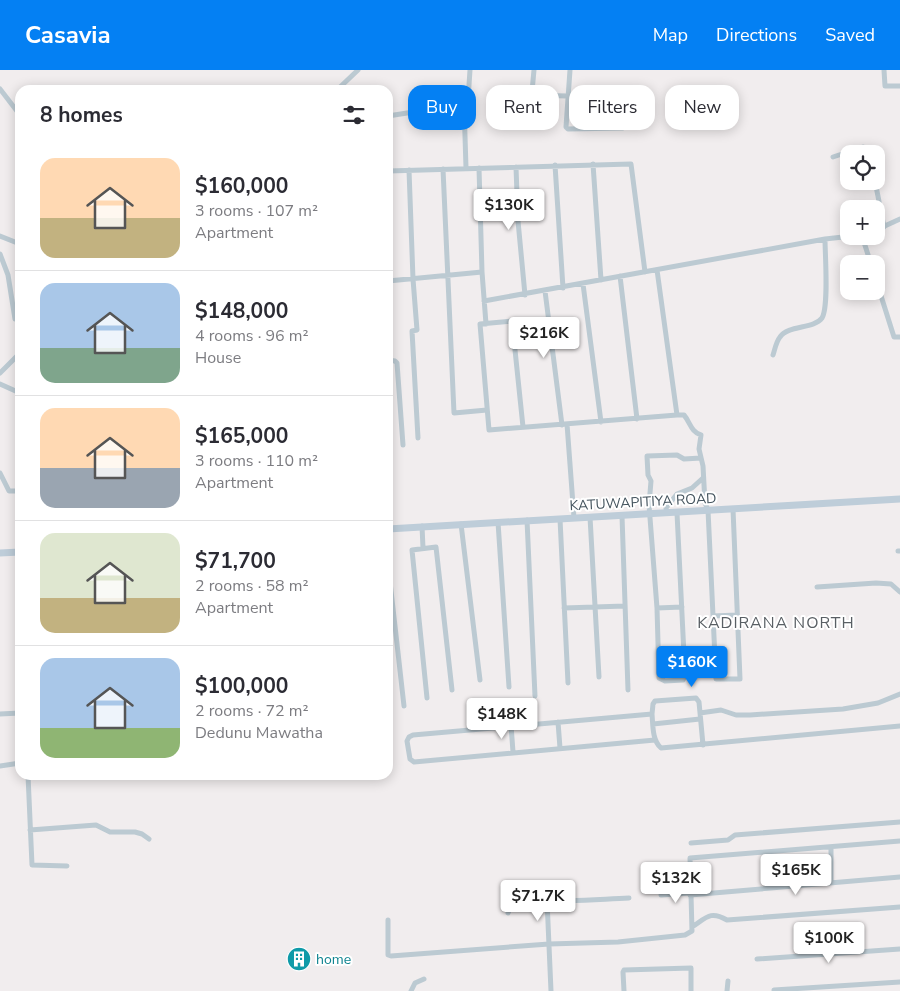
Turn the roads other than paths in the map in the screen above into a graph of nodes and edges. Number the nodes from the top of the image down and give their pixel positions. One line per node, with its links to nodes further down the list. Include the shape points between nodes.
1 (358, 70): 6 (street)
2 (470, 70): 7 (street)
3 (534, 70): 8 (street)
4 (570, 70): 12 (street)
5 (884, 70): 9 (street, via 885,86)
6 (342, 85)
7 (469, 85)
8 (533, 85)
9 (900, 86)
10 (0, 90): 13 (street)
11 (559, 96): 12 (street)
12 (567, 96): 16 (street, via 566,127)
13 (15, 109)
14 (408, 113): 15 (street)
15 (393, 115)
16 (569, 129)
17 (465, 130): 23 (street)
18 (840, 155): 19 (street)
19 (833, 157)
20 (593, 164): 21 (street); 37 (street, via 631,164); 42 (street)
21 (555, 165): 22 (street); 44 (street)
22 (516, 167): 24 (street); 46 (street)
23 (466, 168): 24 (street); 25 (street)
24 (479, 168): 36 (street)
25 (443, 169): 26 (street); 38 (street)
26 (409, 170): 27 (street); 40 (street)
27 (393, 171)
28 (900, 219): 29 (street)
29 (885, 226)
30 (0, 236): 33 (street)
31 (840, 237): 32 (street)
32 (825, 239): 35 (street); 52 (street, via 822,317 817,322 784,332 778,338)
33 (15, 242)
34 (0, 254): 49 (street, via 8,275)
35 (657, 270): 37 (street); 59 (street)
36 (482, 272): 38 (street); 48 (street)
37 (645, 272): 39 (street)
38 (448, 276): 40 (street); 58 (street, via 454,414)
39 (620, 276): 42 (street); 60 (street)
40 (413, 278): 41 (street); 64 (street, via 417,330 412,331)
41 (393, 280)
42 (601, 280): 43 (street)
43 (583, 284): 44 (street); 61 (street)
44 (563, 288): 45 (street)
45 (545, 291): 46 (street); 62 (street)
46 (524, 295): 48 (street)
47 (882, 300): 51 (street, via 894,337)
48 (484, 301): 50 (street)
49 (15, 319)
50 (486, 324): 58 (street, via 480,324); 63 (street, via 512,321)
51 (900, 337)
52 (773, 355)
53 (15, 359): 55 (street)
54 (393, 361): 65 (street, via 397,363)
55 (0, 373)
56 (0, 384): 57 (street)
57 (15, 391)
58 (487, 410): 63 (street, via 489,430)
59 (677, 416): 60 (street); 66 (street, via 684,415 691,428 701,435)
60 (637, 419): 61 (street)
61 (601, 422): 62 (street)
62 (564, 425): 63 (street); 80 (street)
63 (523, 428)
64 (418, 438)
65 (403, 444)
66 (701, 458): 68 (street); 77 (street, via 647,456)
67 (0, 473): 71 (street)
68 (703, 478): 74 (street); 76 (street, via 689,490 677,494 666,508)
69 (15, 491): 71 (street)
70 (0, 492): 71 (street)
71 (9, 492)
72 (900, 500): 73 (street, KATUWAPITIYA ROAD)
73 (733, 509): 74 (street, KATUWAPITIYA ROAD); 98 (street)
74 (708, 510): 75 (street, KATUWAPITIYA ROAD); 99 (street)
75 (676, 512): 76 (street, KATUWAPITIYA ROAD); 94 (street)
76 (666, 513): 77 (street, KATUWAPITIYA ROAD)
77 (650, 514): 78 (street, KATUWAPITIYA ROAD); 97 (street)
78 (622, 516): 79 (street, KATUWAPITIYA ROAD); 92 (street)
79 (590, 517): 80 (street, KATUWAPITIYA ROAD); 93 (street)
80 (574, 518): 81 (street, KATUWAPITIYA ROAD)
81 (560, 519): 82 (street, KATUWAPITIYA ROAD); 96 (street)
82 (527, 520): 83 (street, KATUWAPITIYA ROAD); 107 (street)
83 (498, 522): 84 (street, KATUWAPITIYA ROAD); 103 (street)
84 (461, 524): 85 (street, KATUWAPITIYA ROAD); 101 (street)
85 (422, 526): 86 (street, KATUWAPITIYA ROAD); 87 (street)
86 (393, 529)
87 (423, 548): 104 (street, via 436,547); 108 (street, via 412,550)
88 (15, 552): 89 (street)
89 (0, 553)
90 (817, 587): 91 (street, via 876,583 891,584)
91 (900, 592)
92 (625, 606): 93 (street); 105 (street)
93 (594, 607): 96 (street); 100 (street)
94 (682, 607): 97 (street); 97 (street, via 685,675 683,680 674,681 659,678)
95 (393, 608): 109 (street)
96 (564, 608): 102 (street)
97 (657, 608)
98 (737, 615): 99 (street); 99 (street, via 740,678 716,678)
99 (713, 616)
100 (599, 677)
101 (480, 680)
102 (568, 683)
103 (509, 687)
104 (452, 690)
105 (628, 690)
106 (900, 694): 111 (street, via 878,703 843,709 750,715 721,710)
107 (535, 696)
108 (427, 698)
109 (404, 706)
110 (15, 713): 112 (street)
111 (700, 713): 113 (street, via 699,702 695,698 655,701); 114 (street)
112 (0, 714)
113 (652, 714): 115 (street); 116 (street)
114 (700, 719): 116 (street); 120 (street)
115 (558, 722): 117 (street); 121 (street)
116 (653, 724): 119 (street)
117 (511, 725): 122 (street); 122 (street, via 413,735 407,741 410,759 414,762)
118 (900, 726): 120 (street)
119 (655, 740): 120 (street, via 660,748); 121 (street)
120 (703, 745)
121 (560, 748): 122 (street)
122 (514, 752)
123 (15, 764): 124 (street)
124 (0, 766)
125 (28, 780): 127 (street)
126 (900, 822): 130 (street, via 735,835 728,840)
127 (30, 830): 128 (street, via 96,825 110,832 135,832); 132 (street, via 32,865)
128 (149, 839)
129 (900, 841): 131 (street)
130 (691, 843)
131 (830, 848): 134 (street); 135 (street, via 690,858)
132 (67, 866)
133 (900, 877): 134 (street)
134 (831, 883): 135 (street)
135 (690, 894): 136 (street); 142 (street)
136 (661, 895)
137 (629, 898): 138 (street)
138 (547, 900): 140 (street, via 540,897 518,898 512,902); 143 (street)
139 (900, 906): 142 (street, via 727,920 712,914)
140 (508, 913)
141 (388, 920): 143 (street, via 387,946 391,956)
142 (692, 928): 143 (street, via 685,935 618,942)
143 (549, 944): 151 (street)
144 (900, 949): 145 (street)
145 (756, 959)
146 (424, 979): 150 (street, via 415,983)
147 (728, 981): 154 (street)
148 (900, 982): 149 (street)
149 (774, 990)
150 (411, 991)
151 (551, 991)
152 (624, 991): 153 (street, via 624,970 691,968)
153 (691, 991)
154 (727, 991)

